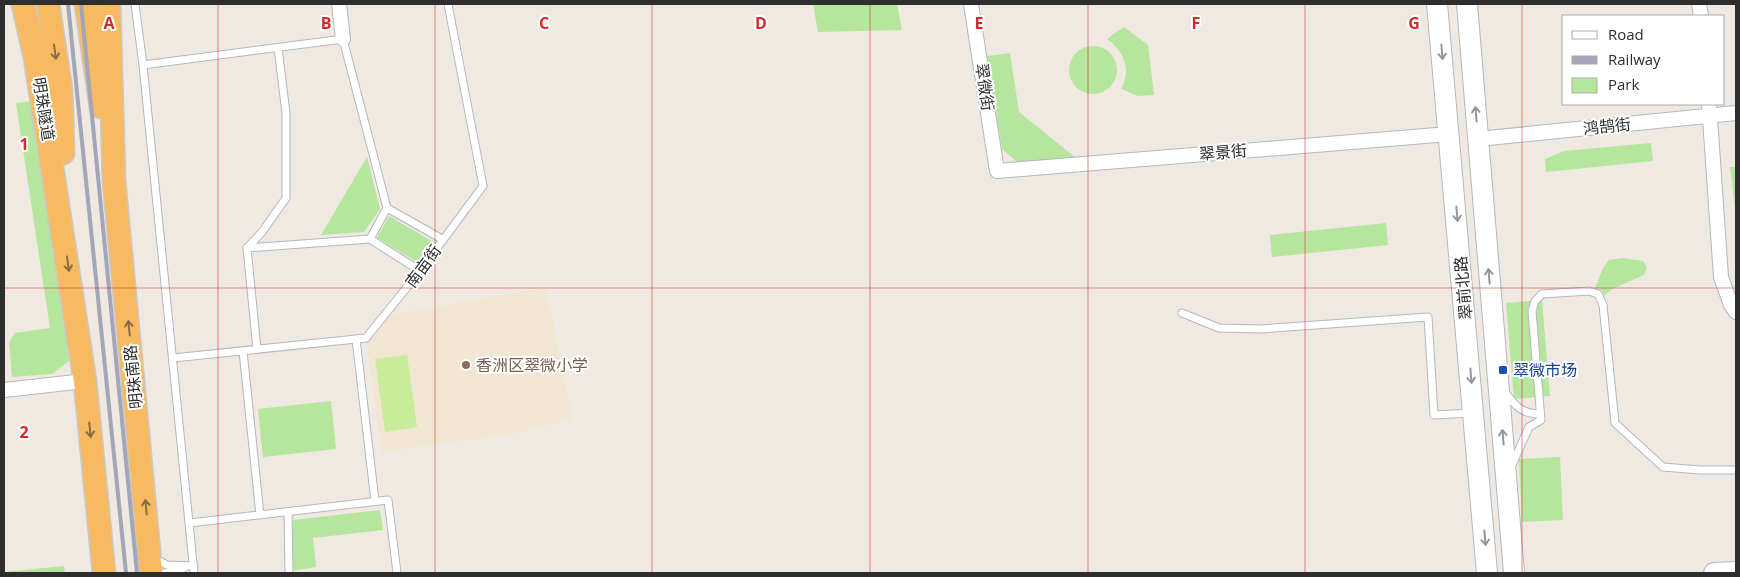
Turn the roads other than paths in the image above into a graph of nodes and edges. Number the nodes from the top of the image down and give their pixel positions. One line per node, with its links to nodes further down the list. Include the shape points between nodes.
1 (10, 4): 23 (highway, via 35,135)
2 (22, 4): 23 (highway, 明珠隧道, via 36,56)
3 (48, 4): 23 (highway, one-way to 23, via 61,90)
4 (86, 4): 21 (highway)
5 (110, 4): 21 (highway)
6 (122, 4): 21 (highway)
7 (135, 4): 15 (lane)
8 (339, 4): 13 (street)
9 (448, 4): 25 (lane, 南亩街, via 483,186)
10 (971, 4): 20 (street, 翠微街)
11 (1437, 4): 18 (main road, 翠前北路, one-way to 18)
12 (1467, 4): 19 (main road, 翠前北路, one-way to 12)
13 (343, 39): 14 (lane); 22 (lane)
14 (278, 48): 15 (lane); 26 (lane, via 286,113 286,198)
15 (143, 66): 33 (lane)
16 (1710, 110): 17 (street, 鸿鹄街); 19 (street, 鸿鹄街); 28 (street, via 1721,277)
17 (1736, 113)
18 (1450, 134): 20 (street, 翠景街); 37 (main road, 翠前北路, one-way to 37)
19 (1478, 139): 35 (main road, 翠前北路, one-way to 19)
20 (997, 171)
21 (114, 182): 45 (highway, 明珠南路, one-way to 21)
22 (387, 208): 24 (lane); 25 (lane)
23 (61, 216): 34 (highway, one-way to 34)
24 (370, 238): 26 (lane); 27 (lane)
25 (442, 240): 27 (lane, 南亩街)
26 (247, 248): 31 (lane)
27 (420, 271): 30 (lane, 南亩街, via 366,338)
28 (1736, 312)
29 (1182, 313): 37 (lane, via 1219,328 1261,329 1428,317 1434,415)
30 (356, 339): 31 (lane, 南亩街); 41 (lane)
31 (256, 349): 32 (lane, 南亩街)
32 (243, 351): 33 (lane, 南亩街); 43 (lane)
33 (173, 358): 44 (lane)
34 (85, 381): 36 (street); 48 (highway, one-way to 48)
35 (1498, 383): 38 (lane, via 1515,407); 40 (main road, 翠前北路, one-way to 35)
36 (4, 390)
37 (1474, 412): 53 (main road, 翠前北路, one-way to 53)
38 (1540, 417): 39 (lane, via 1532,311 1535,301 1542,294 1589,291 1598,294 1603,305 1615,423 1663,467); 40 (lane, via 1521,441)
39 (1736, 470)
40 (1507, 485): 54 (main road, 翠前北路)
41 (375, 502): 42 (lane); 52 (lane, via 388,500)
42 (288, 512): 43 (lane); 51 (lane)
43 (260, 515): 44 (lane)
44 (190, 523): 46 (lane)
45 (149, 548): 46 (lane, via 162,564); 49 (highway, 明珠南路)
46 (194, 569): 50 (lane)
47 (1736, 572): 55 (main road)
48 (104, 573)
49 (151, 573)
50 (165, 573)
51 (289, 573)
52 (397, 573)
53 (1488, 573)
54 (1514, 573)
55 (1714, 573)

